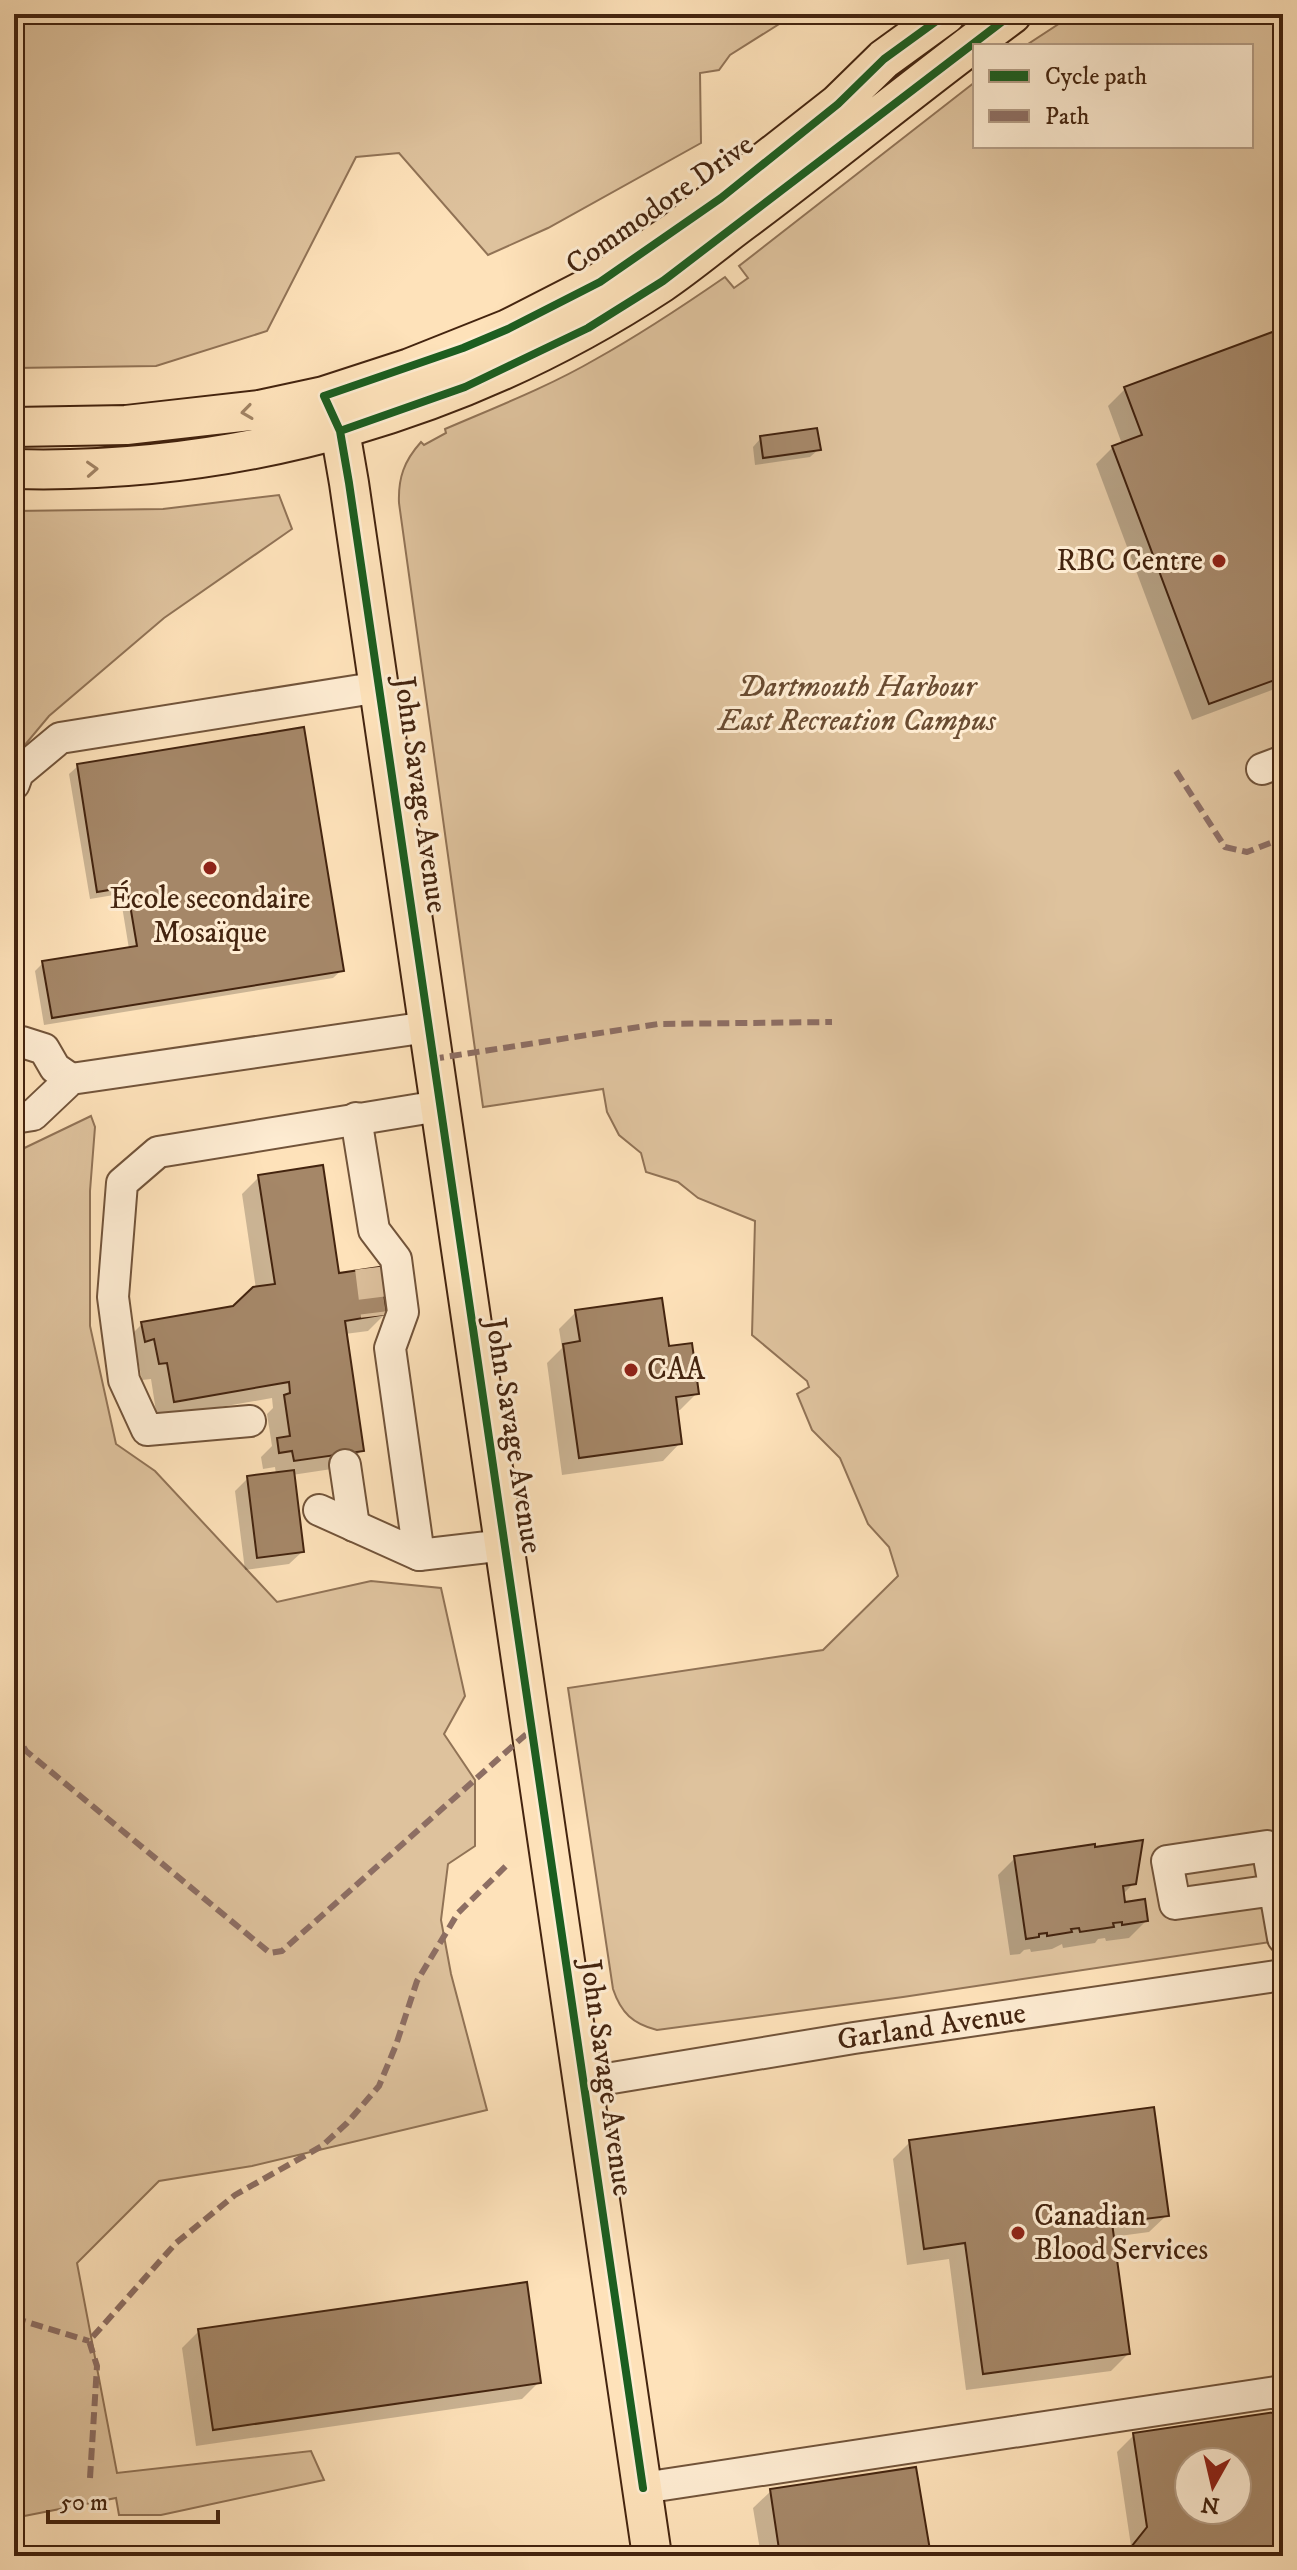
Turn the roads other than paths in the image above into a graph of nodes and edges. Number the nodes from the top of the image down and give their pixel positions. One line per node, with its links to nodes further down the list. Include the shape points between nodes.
1 (946, 14): 3 (main road, Commodore Drive, via 884,59)
2 (1012, 14): 3 (main road, Commodore Drive)
3 (751, 195): 4 (main road, Commodore Drive, via 554,307 463,348); 6 (main road, Commodore Drive, via 663,281 588,328 465,387)
4 (324, 396): 5 (main road, Commodore Drive, one-way to 5, via 171,420); 6 (main road, John Savage Avenue)
5 (14, 427)
6 (340, 431): 7 (main road, Commodore Drive, one-way to 6, via 165,464); 8 (main road, John Savage Avenue)
7 (14, 469)
8 (380, 687): 9 (street, via 60,738 18,773); 10 (main road, John Savage Avenue)
9 (14, 784)
10 (428, 1027): 12 (street); 13 (main road, John Savage Avenue)
11 (14, 1042): 12 (street, via 44,1049 55,1068)
12 (71, 1079): 14 (street, via 33,1115)
13 (439, 1106): 15 (street); 24 (main road, John Savage Avenue)
14 (14, 1118)
15 (356, 1118): 16 (street); 20 (street, via 158,1152 122,1183 113,1297 124,1380 147,1430)
16 (374, 1230): 17 (street); 19 (street, via 396,1259 403,1312)
17 (370, 1268)
18 (376, 1316): 19 (street)
19 (390, 1348): 25 (street)
20 (250, 1421)
21 (345, 1465): 23 (street)
22 (319, 1510): 23 (street)
23 (354, 1526): 25 (street)
24 (505, 1545): 25 (street); 29 (main road, John Savage Avenue)
25 (419, 1555)
26 (1275, 1890): 27 (street)
27 (1283, 1938)
28 (1283, 1975): 29 (street, Garland Avenue)
29 (582, 2083): 31 (main road, John Savage Avenue)
30 (1283, 2391): 31 (street)
31 (643, 2488): 32 (main road, John Savage Avenue)
32 (652, 2556)

